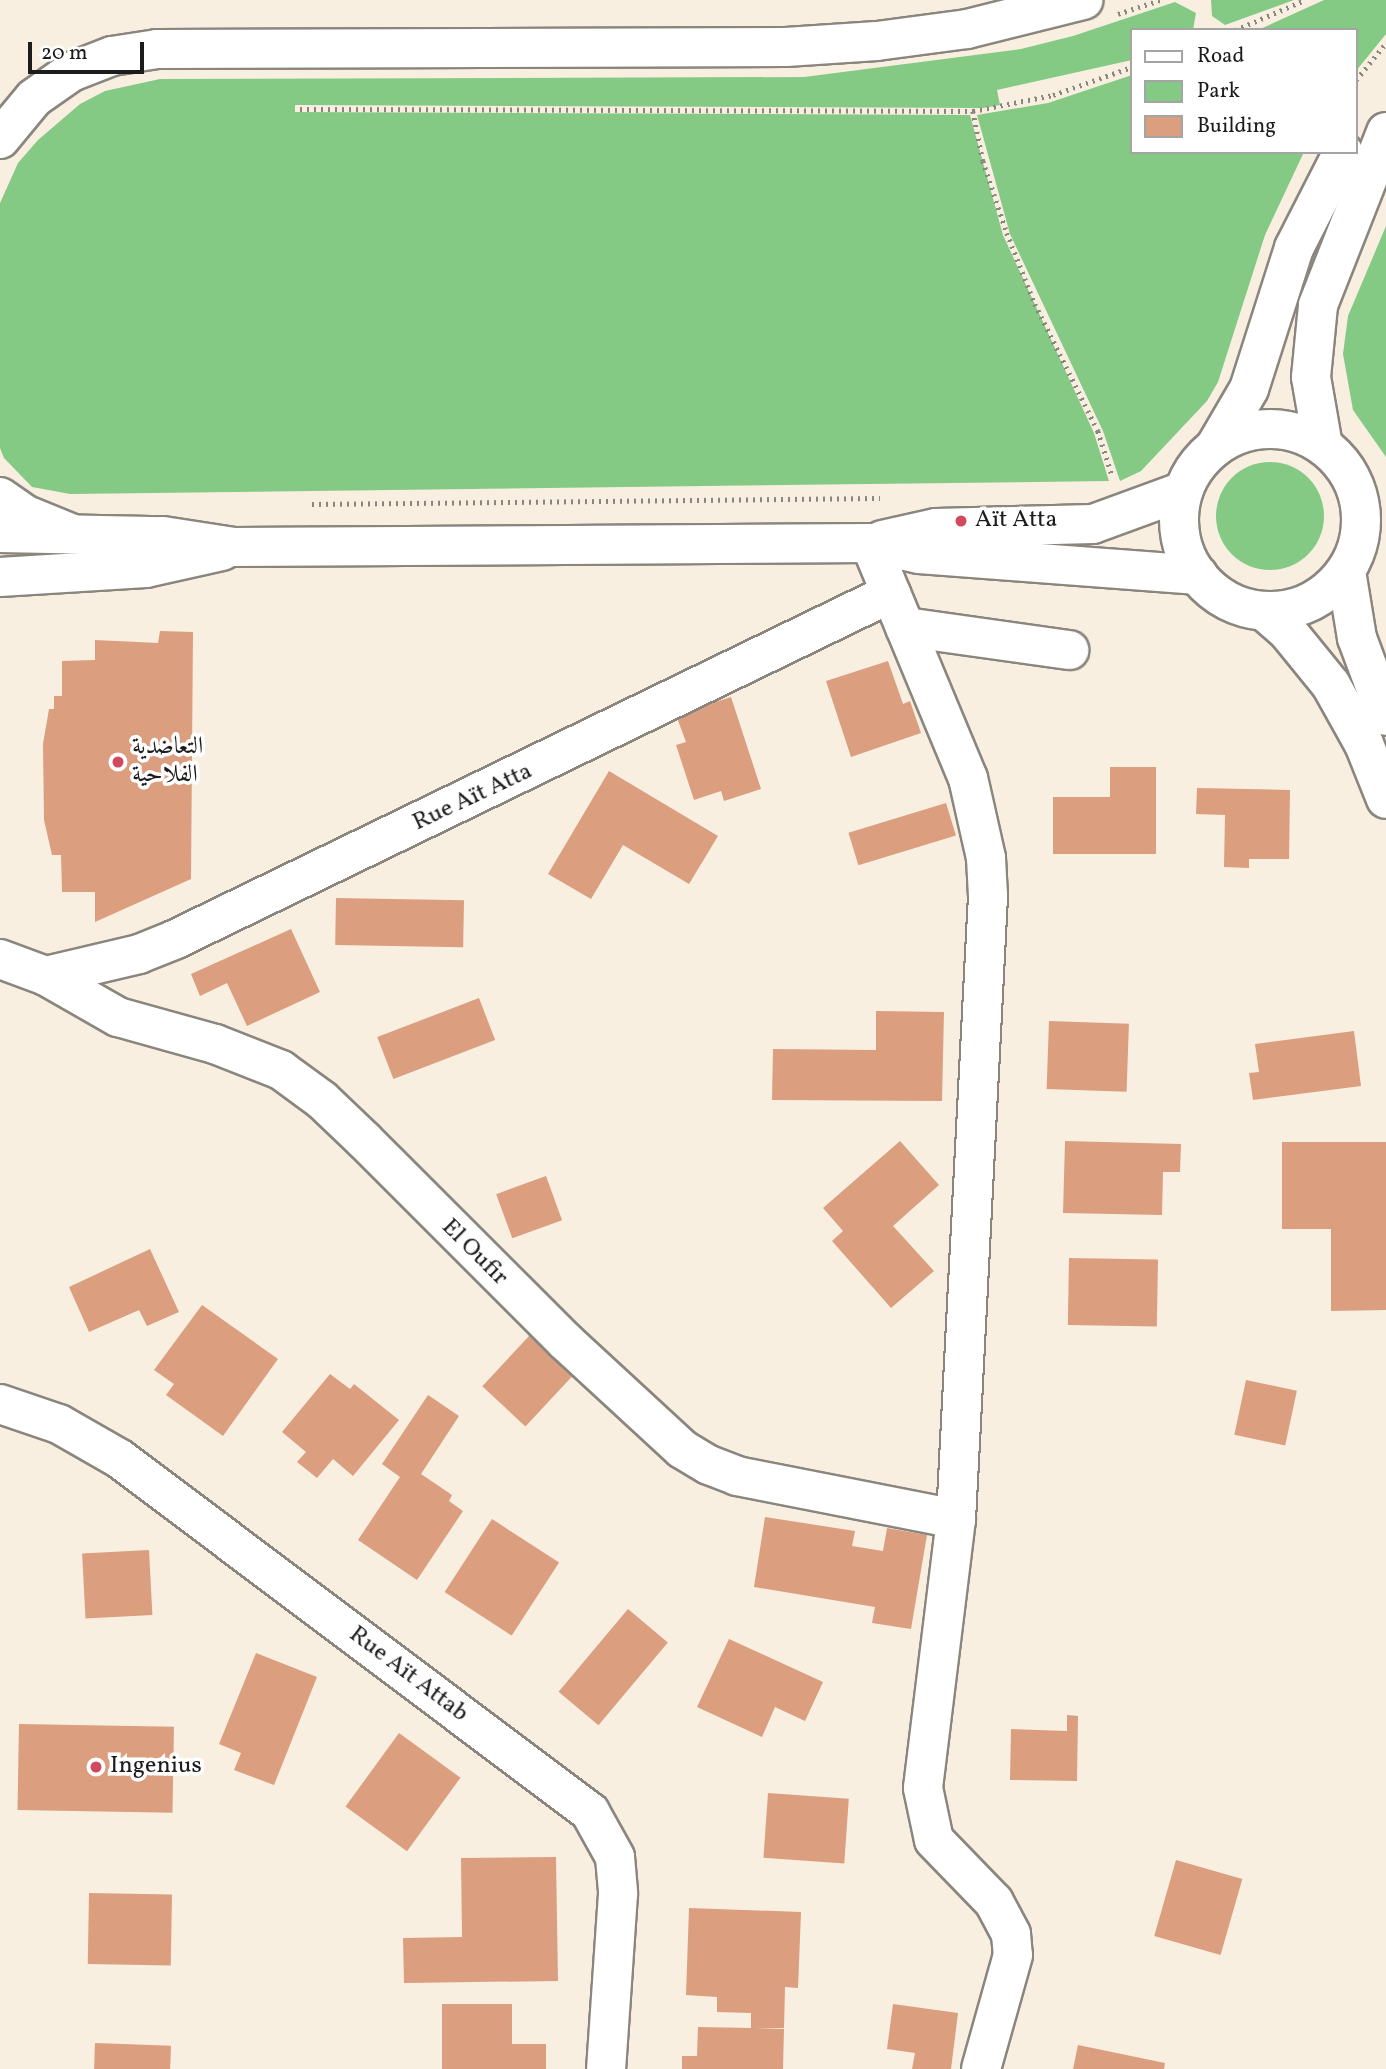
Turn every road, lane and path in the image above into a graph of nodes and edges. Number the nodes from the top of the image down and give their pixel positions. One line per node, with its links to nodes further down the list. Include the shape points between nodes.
1 (1083, 0): 12 (main road, via 967,29 786,47 157,49 113,56 71,72 34,98)
2 (1305, 0): 3 (path)
3 (1240, 28)
4 (1386, 43): 6 (path)
5 (1130, 68): 8 (path, via 1053,95)
6 (1358, 78)
7 (300, 109): 8 (path)
8 (973, 111): 20 (path, via 983,161 1007,233 1035,304 1098,431)
9 (1386, 115): 11 (main road)
10 (1386, 132): 14 (main road, via 1318,305 1311,377)
11 (1358, 135)
12 (0, 139)
13 (1342, 154): 15 (main road, via 1294,248 1249,389)
14 (1323, 446): 15 (main road, via 1297,433 1269,429 1240,433); 25 (main road, via 1343,465 1357,490 1362,517 1358,545)
15 (1215, 447): 16 (main road, via 1196,467)
16 (1183, 491): 20 (main road); 26 (main road, via 1178,527)
17 (0, 497): 22 (main road, via 24,514)
18 (892, 498): 19 (path)
19 (306, 504)
20 (1122, 516): 23 (main road, via 1065,527 918,530)
21 (0, 533): 22 (main road)
22 (73, 534): 24 (main road, via 163,536)
23 (870, 543): 24 (main road); 26 (main road, via 919,554); 28 (main road)
24 (234, 547): 27 (main road, via 157,566)
25 (1346, 571): 29 (main road, via 1324,593 1305,603); 31 (main road, via 1357,638)
26 (1198, 575): 29 (main road, via 1227,600)
27 (0, 578)
28 (898, 610): 30 (main road); 34 (main road, Rue Aït Atta, via 176,939 139,954); 36 (main road, via 968,778 986,858 988,896)
29 (1264, 611): 32 (main road, via 1288,632 1331,685 1364,744)
30 (1069, 650)
31 (1386, 716)
32 (1386, 799)
33 (0, 959): 34 (main road, El Oufir)
34 (46, 976): 36 (main road, El Oufir, via 118,1017 215,1044 281,1070 322,1100 555,1332 682,1448 700,1459 737,1476)
35 (0, 1404): 37 (main road, Rue Aït Attab, via 60,1423 120,1459 590,1812 615,1857 618,1894)
36 (956, 1519): 38 (main road, via 923,1788 934,1840 994,1902 1011,1934 1013,1955)
37 (606, 2069)
38 (981, 2069)

